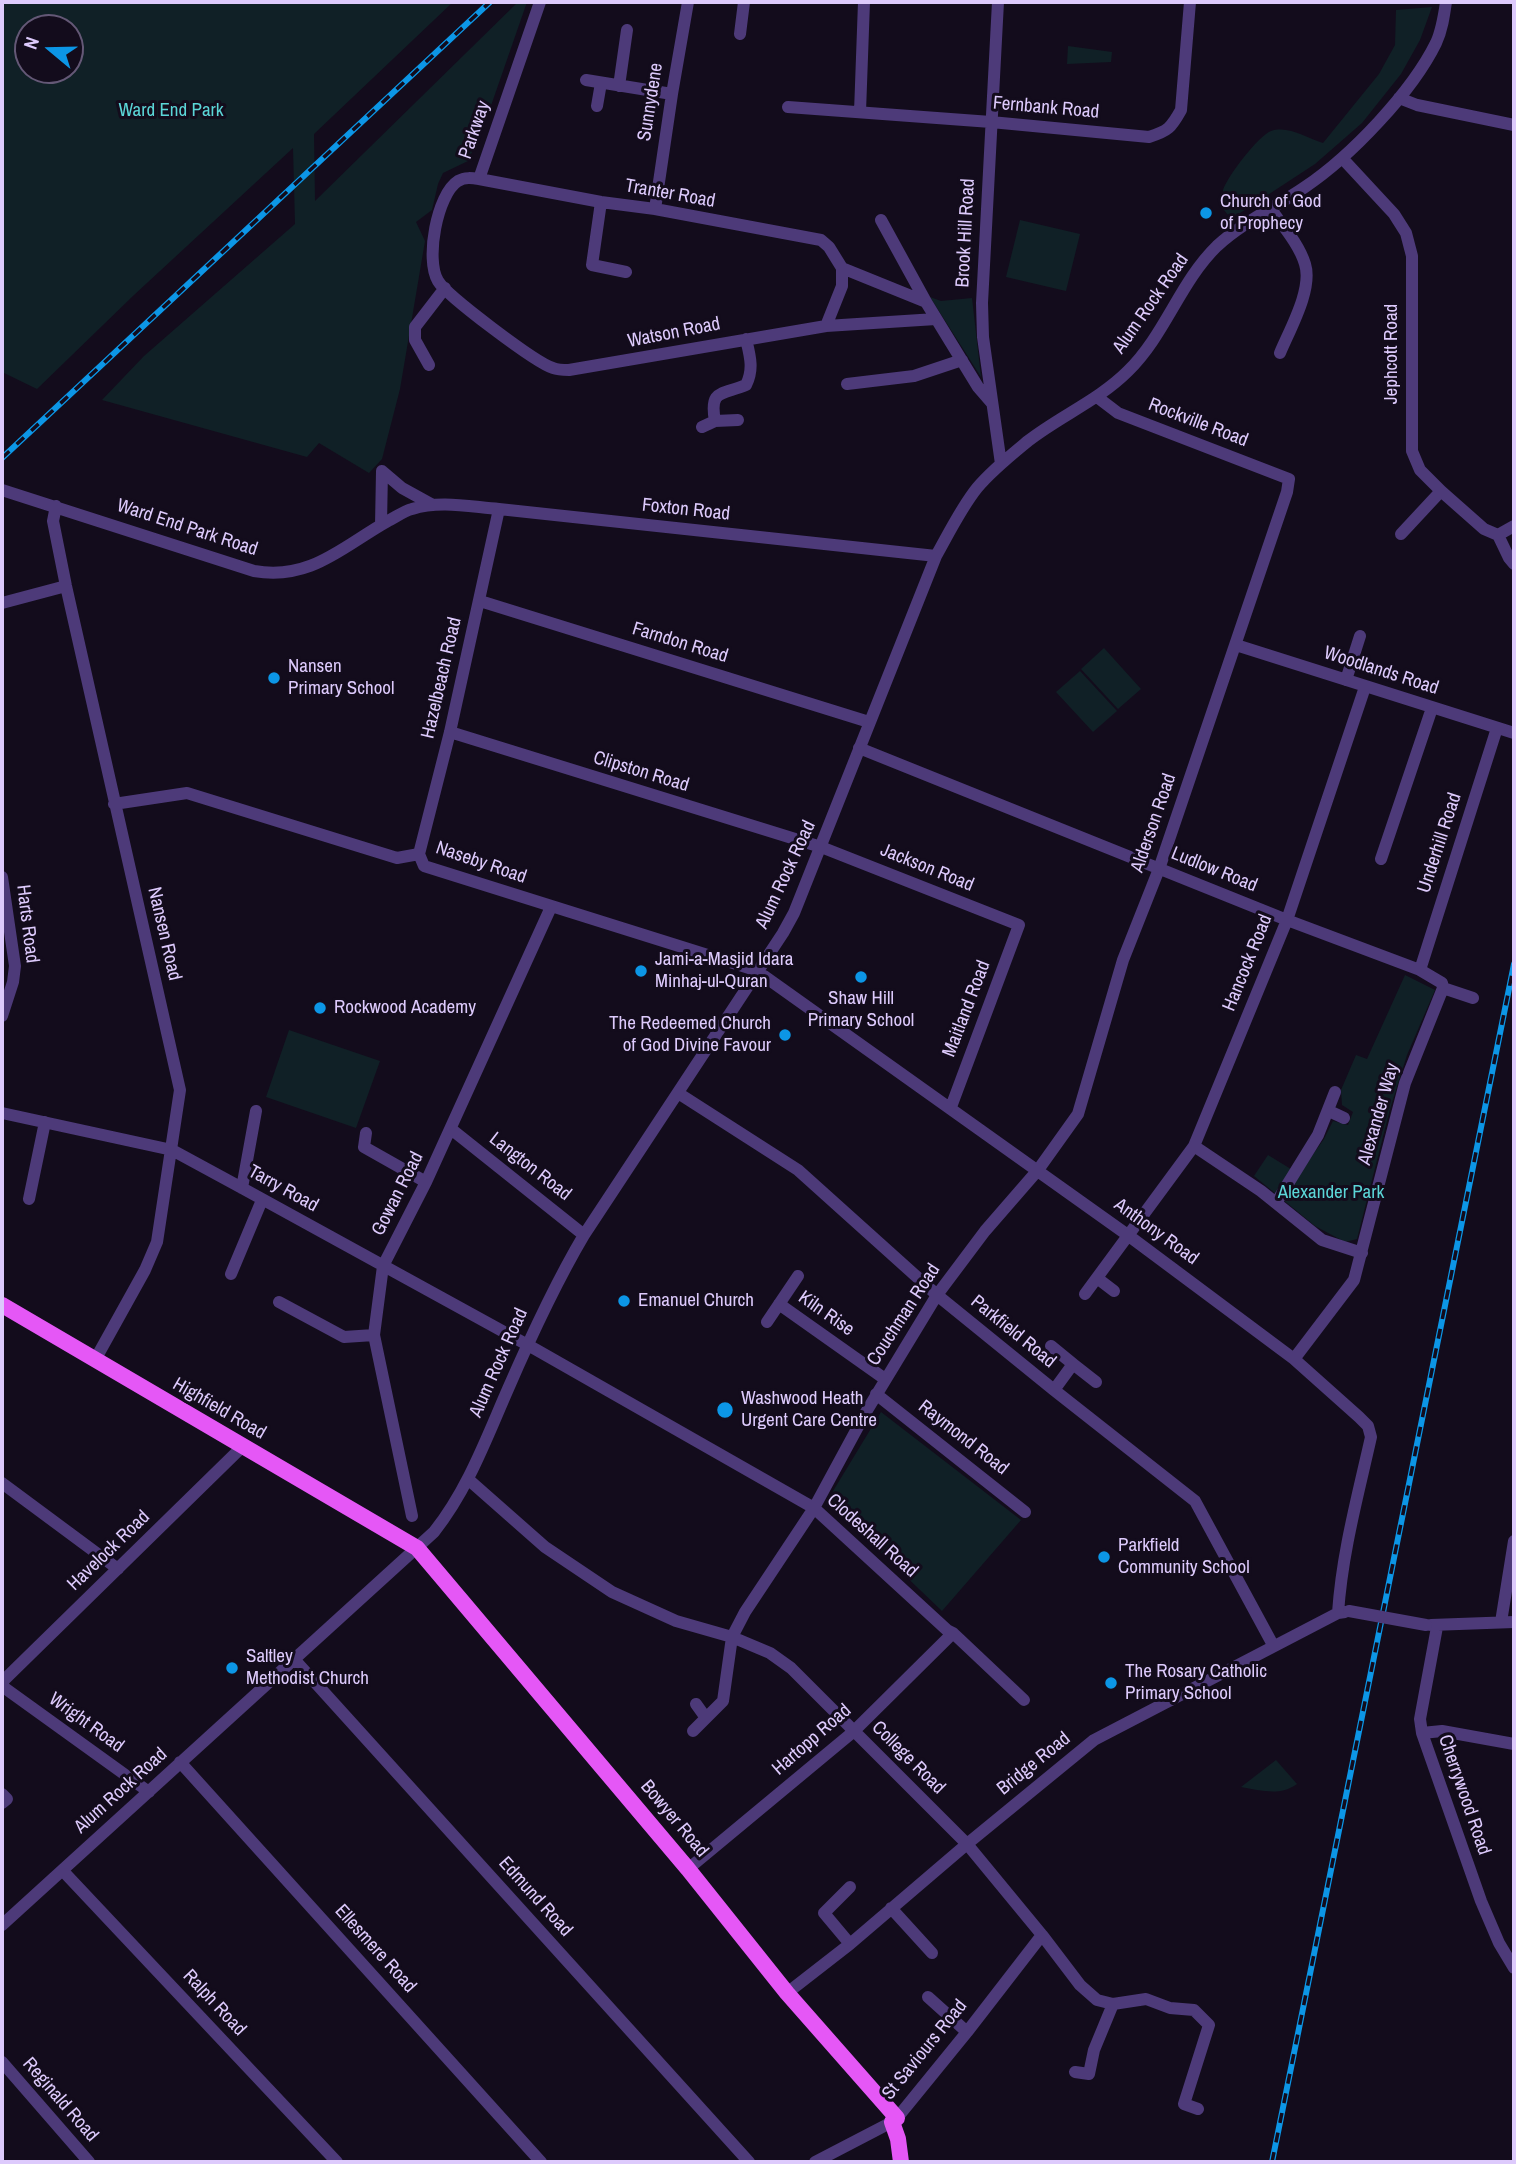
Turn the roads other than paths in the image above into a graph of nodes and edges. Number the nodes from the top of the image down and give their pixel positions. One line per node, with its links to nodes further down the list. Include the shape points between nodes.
1 (540, 2): 21 (street, Parkway)
2 (688, 2): 13 (street, Sunnydene)
3 (744, 2): 9 (street)
4 (864, 2): 17 (street)
5 (998, 2): 18 (street, Brook Hill Road)
6 (1190, 2): 18 (street, Fernbank Road, via 1181,110 1166,131 1149,137)
7 (1446, 2): 14 (street, Alum Rock Road, via 1437,40)
8 (627, 30): 12 (street)
9 (740, 34)
10 (586, 80): 11 (street)
11 (601, 83): 12 (street); 15 (street)
12 (619, 86): 13 (street)
13 (671, 94): 24 (street, Sunnydene)
14 (1399, 98): 19 (street); 20 (street, Alum Rock Road)
15 (597, 106)
16 (788, 107): 17 (street, Fernbank Road)
17 (860, 112): 18 (street, Fernbank Road)
18 (991, 122): 38 (street, Brook Hill Road, via 982,303)
19 (1514, 125)
20 (1343, 159): 23 (street, Alum Rock Road); 45 (street, Jephcott Road, via 1406,233 1412,256 1412,452 1420,470)
21 (479, 178): 22 (street, Tranter Road); 28 (street, Parkway, via 457,181 436,226 433,267)
22 (601, 202): 24 (street, Tranter Road); 27 (street, via 592,265)
23 (1270, 208): 33 (street, via 1306,266 1307,282); 37 (street, Alum Rock Road, via 1217,247 1155,340)
24 (655, 209): 26 (street, Tranter Road, via 821,240)
25 (881, 220): 29 (street)
26 (842, 268): 29 (street); 31 (street, via 842,286)
27 (626, 272)
28 (445, 288): 32 (street, Watson Road, via 534,359 554,369 600,366); 35 (street, via 415,327 415,341)
29 (926, 302): 30 (street)
30 (936, 319): 31 (street, Watson Road); 34 (street)
31 (826, 326): 32 (street, Watson Road)
32 (746, 339): 40 (street, via 750,376 746,385 714,398)
33 (1280, 353)
34 (962, 360): 36 (street, via 914,376); 38 (street)
35 (429, 365)
36 (847, 384)
37 (1097, 397): 42 (street, Alum Rock Road, via 1029,440); 43 (street, Rockville Road, via 1118,413)
38 (991, 402): 42 (street, Brook Hill Road)
39 (738, 420): 40 (street)
40 (715, 421): 41 (street)
41 (702, 427)
42 (1002, 464): 53 (street, Alum Rock Road, via 978,487)
43 (1289, 479): 59 (street, Alderson Road)
44 (2, 490): 47 (street, Ward End Park Road)
45 (1440, 491): 51 (street); 52 (street, Jephcott Road, via 1483,529)
46 (431, 504): 48 (street, Foxton Road); 49 (street, Ward End Park Road, via 409,509); 49 (street, via 382,471)
47 (56, 506): 49 (street, Ward End Park Road, via 268,573 307,568 327,560); 55 (street, Nansen Road, via 53,522)
48 (499, 509): 53 (street, Foxton Road); 56 (street, Hazelbeach Road)
49 (381, 525)
50 (1513, 529): 52 (street)
51 (1401, 534)
52 (1498, 535): 54 (street)
53 (936, 556): 63 (street, Alum Rock Road)
54 (1514, 564)
55 (66, 586): 57 (street); 68 (street, Nansen Road)
56 (480, 601): 63 (street, Farndon Road); 65 (street, Hazelbeach Road)
57 (2, 603)
58 (1360, 636): 60 (street)
59 (1236, 645): 60 (street, Woodlands Road); 72 (street, Alderson Road)
60 (1346, 680): 61 (street, Woodlands Road)
61 (1365, 687): 62 (street, Woodlands Road); 75 (street, Hancock Road)
62 (1432, 708): 64 (street, Woodlands Road); 71 (street)
63 (869, 722): 67 (street, Alum Rock Road)
64 (1497, 728): 66 (street, Woodlands Road); 77 (street, Underhill Road)
65 (450, 732): 69 (street, Clipston Road); 70 (street, Hazelbeach Road)
66 (1514, 733)
67 (859, 748): 69 (street, Alum Rock Road); 72 (street, Ludlow Road)
68 (114, 804): 70 (street, Naseby Road, via 187,793 397,858); 93 (street, Nansen Road, via 180,1090)
69 (821, 847): 76 (street, Jackson Road); 78 (street, Alum Rock Road, via 794,913)
70 (419, 854): 74 (street, Naseby Road, via 424,866)
71 (1381, 859)
72 (1160, 869): 75 (street, Ludlow Road); 94 (street, Alderson Road, via 1123,960 1078,1114)
73 (2, 883): 81 (street, Harts Road, via 15,966)
74 (551, 906): 78 (street, Naseby Road); 90 (street, Gowan Road)
75 (1287, 920): 77 (street, Ludlow Road); 92 (street, Hancock Road)
76 (1019, 925): 84 (street, Maitland Road)
77 (1420, 971): 79 (street, Ludlow Road)
78 (756, 972): 83 (street, Alum Rock Road); 84 (street, Anthony Road)
79 (1443, 988): 80 (street, Ludlow Road); 102 (street, Alexander Way, via 1405,1083)
80 (1473, 998)
81 (2, 1016)
82 (1335, 1092): 86 (street)
83 (678, 1093): 100 (street, Alum Rock Road); 108 (street, Parkfield Road, via 798,1170)
84 (951, 1107): 94 (street, Anthony Road)
85 (256, 1111): 96 (street)
86 (1329, 1111): 88 (street); 99 (street)
87 (2, 1113): 89 (street, Tarry Road)
88 (1344, 1118)
89 (45, 1122): 93 (street, Tarry Road); 97 (street)
90 (451, 1129): 95 (street, Gowan Road); 100 (street, Langton Road)
91 (366, 1133): 95 (street, via 364,1147)
92 (1194, 1146): 99 (street); 101 (street, Hancock Road)
93 (172, 1150): 96 (street, Tarry Road); 118 (street, Nansen Road, via 156,1242)
94 (1038, 1170): 101 (street, Anthony Road); 108 (street, Couchman Road)
95 (426, 1182): 103 (street, Gowan Road)
96 (242, 1188): 98 (street, Tarry Road)
97 (29, 1199)
98 (262, 1200): 103 (street, Tarry Road); 104 (street)
99 (1276, 1203): 102 (street, via 1322,1240)
100 (584, 1235): 115 (street, Alum Rock Road)
101 (1129, 1236): 106 (street, Hancock Road); 117 (street, Anthony Road)
102 (1362, 1253): 117 (street, Alexander Way, via 1354,1280)
103 (383, 1266): 114 (street, Gowan Road); 115 (street, Tarry Road)
104 (230, 1274)
105 (798, 1276): 111 (street, Kiln Rise)
106 (1097, 1279): 107 (street); 109 (street, Hancock Road)
107 (1114, 1291)
108 (937, 1294): 120 (street, Couchman Road); 122 (street, Parkfield Road)
109 (1085, 1294)
110 (279, 1302): 114 (street, via 344,1337)
111 (779, 1304): 113 (street, Kiln Rise); 120 (street, Kiln Rise)
112 (2, 1305): 118 (main road, Highfield Road)
113 (767, 1322)
114 (374, 1335): 129 (street, Gowan Road)
115 (527, 1346): 125 (street, Alum Rock Road); 127 (street, Clodeshall Road)
116 (1051, 1346): 119 (street)
117 (1294, 1359): 133 (street, Anthony Road, via 1368,1426 1370,1437 1339,1592)
118 (95, 1360): 124 (main road, Highfield Road)
119 (1073, 1364): 121 (street); 122 (street)
120 (885, 1379): 123 (street, Couchman Road)
121 (1096, 1382)
122 (1054, 1390): 139 (street, Parkfield Road, via 1195,1500)
123 (876, 1394): 127 (street, Couchman Road); 128 (street, Raymond Road)
124 (242, 1447): 131 (main road, Highfield Road); 132 (street, Havelock Road)
125 (469, 1480): 131 (street, Alum Rock Road, via 449,1513); 138 (street, College Road, via 545,1547 612,1592 676,1621)
126 (2, 1483): 132 (street)
127 (814, 1508): 137 (street, Clodeshall Road); 138 (street, Couchman Road)
128 (1025, 1512)
129 (412, 1516)
130 (1514, 1541): 134 (street)
131 (417, 1548): 140 (street, Alum Rock Road); 154 (main road, Bowyer Road)
132 (118, 1569): 141 (street, Havelock Road)
133 (1343, 1612): 136 (street, bridge); 139 (street, Bridge Road)
134 (1501, 1622): 135 (street); 136 (street)
135 (1514, 1622)
136 (1432, 1626): 147 (street, Cherrywood Road)
137 (953, 1633): 142 (street, Clodeshall Road); 146 (street, Hartopp Road)
138 (732, 1637): 144 (street, via 723,1701); 146 (street, College Road, via 770,1653 791,1668)
139 (1273, 1645): 153 (street, Bridge Road, via 1094,1740)
140 (293, 1658): 149 (street, Alum Rock Road); 174 (street, Edmund Road)
141 (2, 1684): 150 (street, Wright Road)
142 (1024, 1700)
143 (696, 1704): 144 (street)
144 (706, 1718): 145 (street)
145 (693, 1731)
146 (853, 1732): 153 (street, College Road); 154 (street, Hartopp Road)
147 (1422, 1733): 148 (street, via 1441,1731); 162 (street, Cherrywood Road, via 1481,1901)
148 (1514, 1744)
149 (180, 1762): 150 (street, Alum Rock Road); 173 (street, Ellesmere Road)
150 (149, 1792): 155 (street, Alum Rock Road)
151 (2, 1794): 152 (street, via 7,1798)
152 (2, 1803)
153 (967, 1844): 157 (street, Bridge Road); 159 (street, College Road)
154 (688, 1869): 163 (main road, Bowyer Road)
155 (63, 1871): 158 (street, Alum Rock Road); 172 (street, Ralph Road)
156 (850, 1887): 160 (street, via 824,1913)
157 (891, 1908): 160 (street, Bridge Road); 161 (street)
158 (2, 1925)
159 (1042, 1934): 165 (street, College Road, via 1080,1985 1097,2000); 166 (street, St Saviours Road)
160 (850, 1944): 163 (street, Bridge Road)
161 (932, 1953)
162 (1514, 1968)
163 (787, 1993): 170 (main road, Bowyer Road)
164 (928, 1997): 166 (street)
165 (1112, 2004): 168 (street, via 1089,2074); 169 (street, via 1146,1999 1194,2010 1209,2025 1184,2104)
166 (967, 2032): 170 (street, St Saviours Road)
167 (2, 2062): 171 (street, Reginald Road)
168 (1075, 2072)
169 (1198, 2109)
170 (895, 2120): 175 (street, St Saviours Road); 176 (main road)
171 (89, 2162)
172 (337, 2162)
173 (541, 2162)
174 (749, 2162)
175 (815, 2162)
176 (901, 2162)

